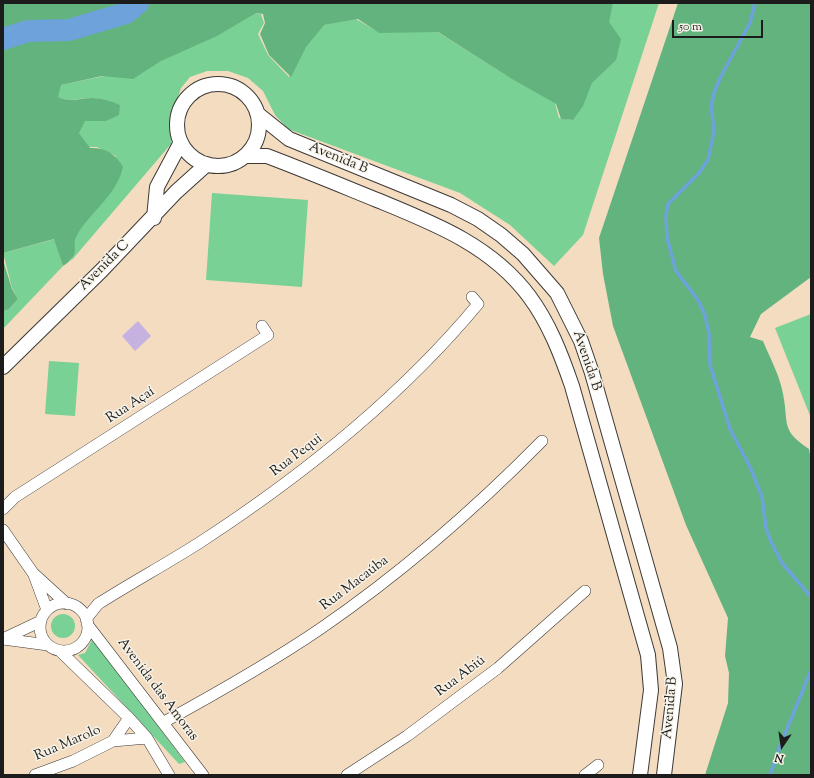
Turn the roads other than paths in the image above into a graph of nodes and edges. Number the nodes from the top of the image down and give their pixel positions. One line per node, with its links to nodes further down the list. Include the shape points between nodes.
1 (259, 115): 2 (street, via 248,96 235,88 220,84 205,86 192,93 179,112 177,127); 3 (street, via 258,137); 33 (street, Avenida B, via 289,139 451,205 478,219 524,254 556,293 581,341 592,373 670,648 675,684)
2 (181, 142): 4 (street, via 191,156); 5 (street, via 160,178 155,192)
3 (246, 156): 4 (street, via 228,165); 32 (street, Avenida B, via 267,156 448,230 487,255 511,276 536,307 560,352 572,386 648,655 651,690)
4 (206, 164): 5 (street, Avenida C, via 176,192)
5 (154, 218): 8 (street, Avenida C)
6 (472, 297): 14 (street, Rua Pequi, via 478,304 456,331 396,391 329,450 204,540)
7 (262, 326): 10 (street, Rua Açaí, via 268,335 15,497)
8 (3, 367)
9 (542, 441): 23 (street, Rua Macaúba, via 443,535 353,605 250,674)
10 (3, 509)
11 (3, 530): 12 (street)
12 (33, 573): 15 (street); 16 (street)
13 (585, 591): 30 (street, Rua Abiú, via 486,678 407,736)
14 (98, 604): 15 (street, Rua Pequi); 18 (street, Rua Pequi)
15 (71, 605): 16 (street, via 59,604); 18 (street, via 81,610)
16 (47, 610): 17 (street)
17 (41, 621): 19 (street); 20 (street, via 40,634)
18 (87, 621): 21 (street, via 85,638 81,644 68,651); 23 (street, Avenida das Amoras)
19 (3, 639): 20 (street)
20 (48, 645): 21 (street)
21 (60, 651): 22 (street)
22 (129, 718): 24 (street); 25 (street, Rua Marolo)
23 (164, 722): 27 (street, Avenida das Amoras)
24 (147, 738): 25 (street, Rua Marolo); 29 (street)
25 (113, 741): 28 (street, Rua Marolo, via 73,761)
26 (598, 765): 31 (street)
27 (198, 773)
28 (35, 775)
29 (169, 775)
30 (347, 775)
31 (585, 775)
32 (640, 775)
33 (664, 775)

